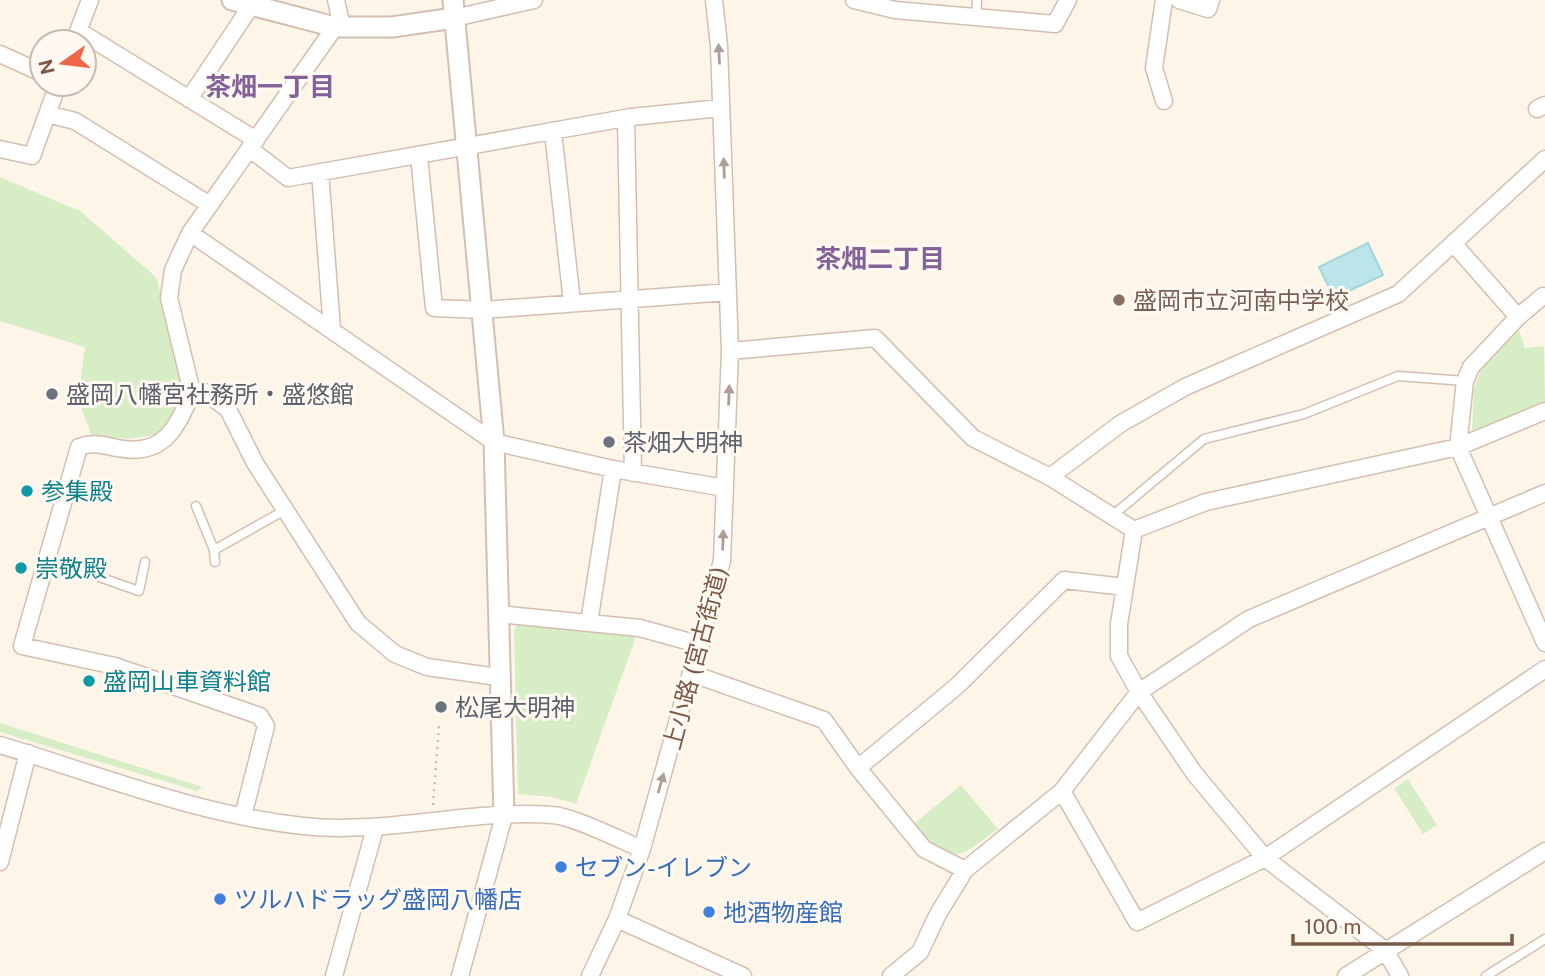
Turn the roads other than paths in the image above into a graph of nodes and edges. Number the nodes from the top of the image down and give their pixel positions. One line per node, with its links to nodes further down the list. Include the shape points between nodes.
1 (90, 0): 16 (street)
2 (336, 0): 15 (street)
3 (534, 0): 13 (street)
4 (714, 0): 23 (street, 上小路 (宮古街道), one-way to 4)
5 (854, 0): 12 (street)
6 (977, 0): 14 (lane)
7 (1068, 0): 14 (street, via 1055,24)
8 (1164, 0): 22 (street, via 1154,68)
9 (1180, 0): 10 (street, via 1208,9)
10 (1211, 0)
11 (245, 2): 15 (street); 21 (street)
12 (904, 5): 14 (street)
13 (453, 9): 15 (street, via 392,27); 28 (street)
14 (976, 18)
15 (339, 27): 27 (street)
16 (79, 28)
17 (98, 48): 21 (street)
18 (0, 54): 19 (street)
19 (28, 67)
20 (53, 98): 24 (street)
21 (189, 99): 27 (street)
22 (1164, 101)
23 (721, 108): 25 (street); 36 (street, 上小路 (宮古街道), one-way to 23)
24 (47, 114): 29 (street, via 32,156); 33 (street, via 75,121)
25 (626, 118): 26 (street); 38 (street)
26 (553, 132): 28 (street); 39 (street)
27 (253, 144): 32 (street, via 288,178); 33 (street)
28 (468, 148): 30 (street); 40 (street)
29 (0, 149)
30 (419, 156): 32 (street); 40 (street, via 434,308)
31 (1545, 159): 35 (street)
32 (320, 172): 42 (street)
33 (210, 205): 34 (street)
34 (190, 233): 42 (street); 45 (street, via 173,270 169,298)
35 (1453, 243): 41 (street); 51 (street, via 1398,294 1185,387 1121,424)
36 (728, 292): 38 (street); 43 (street, 上小路 (宮古街道))
37 (1543, 296): 41 (street)
38 (630, 299): 39 (street); 50 (street)
39 (572, 302): 40 (street)
40 (483, 310): 47 (street)
41 (1518, 317): 44 (street, via 1471,367)
42 (332, 329): 47 (street)
43 (730, 351): 51 (street, via 876,338 973,438); 52 (street, 上小路 (宮古街道), one-way to 43)
44 (1465, 381): 48 (street); 56 (lane, via 1398,376 1304,414 1204,439)
45 (192, 392): 55 (street, via 203,391 228,409); 60 (street, via 165,439 149,450 136,452 91,443 79,447)
46 (1545, 411): 48 (street)
47 (494, 442): 49 (street); 64 (street)
48 (1458, 447): 57 (street); 58 (street, via 1206,502)
49 (613, 469): 50 (street); 65 (street)
50 (634, 472): 52 (street)
51 (1050, 477): 56 (street)
52 (725, 488): 67 (street, 上小路 (宮古街道), one-way to 52, via 722,561)
53 (1545, 493): 57 (street)
54 (196, 506): 59 (lane)
55 (285, 510): 59 (lane); 70 (street, via 340,597 372,636 396,654 427,667)
56 (1112, 516): 58 (street)
57 (1487, 518): 66 (street); 71 (street, via 1249,619)
58 (1134, 530): 63 (street)
59 (214, 550): 62 (lane)
60 (47, 559): 61 (lane, via 139,591); 76 (street, via 22,646 115,666 265,720)
61 (145, 562)
62 (215, 562)
63 (1125, 587): 71 (street, via 1119,656); 74 (street, via 1064,580 957,686)
64 (497, 614): 65 (street); 70 (street)
65 (589, 623): 67 (street, via 640,628)
66 (1545, 643)
67 (701, 645): 69 (street, 上小路 (宮古街道))
68 (1545, 669): 81 (street)
69 (693, 674): 74 (street, via 824,720); 79 (street, 上小路 (宮古街道), one-way to 69)
70 (498, 677): 77 (street)
71 (1139, 692): 75 (street); 81 (street, via 1194,774)
72 (0, 745): 73 (street)
73 (28, 753): 76 (street); 82 (street)
74 (858, 768): 83 (street, via 924,849)
75 (1062, 791): 81 (street, via 1137,922); 83 (street)
76 (243, 816): 78 (street, via 305,827)
77 (504, 816): 78 (street); 79 (street, via 555,815); 88 (street)
78 (375, 828): 87 (street)
79 (642, 849): 84 (street, 上小路 (宮古街道))
80 (1545, 850): 86 (street)
81 (1265, 858): 86 (street)
82 (0, 862)
83 (965, 870): 91 (street, via 920,952)
84 (617, 919): 89 (street, 上小路 (宮古街道)); 90 (street)
85 (1545, 939): 94 (lane)
86 (1385, 950): 92 (street); 93 (street)
87 (334, 976)
88 (460, 976)
89 (590, 976)
90 (743, 976)
91 (891, 976)
92 (1346, 976)
93 (1400, 976)
94 (1486, 976)

